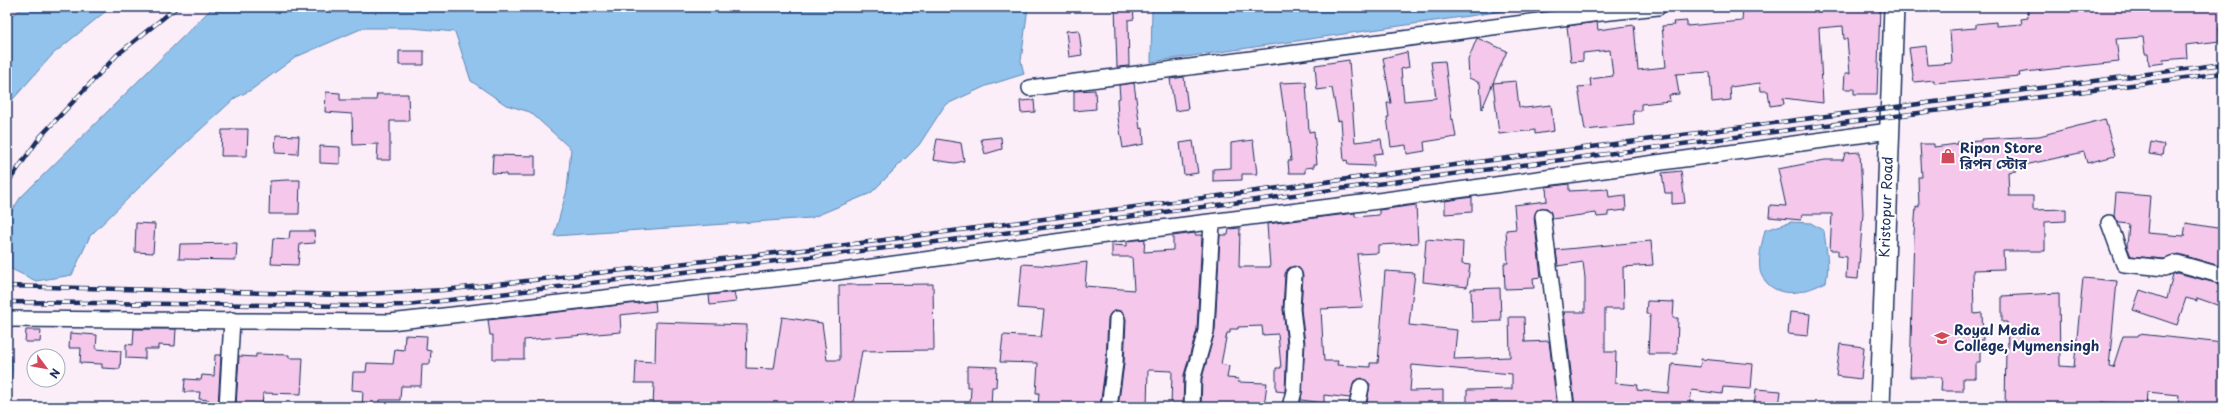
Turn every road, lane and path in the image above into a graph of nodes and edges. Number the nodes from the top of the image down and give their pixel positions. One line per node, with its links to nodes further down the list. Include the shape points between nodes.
1 (1658, 7): 3 (street)
2 (1894, 7): 4 (main road, Kristopur Road)
3 (1030, 88)
4 (1888, 131): 6 (street, via 1378,202); 20 (main road, Kristopur Road)
5 (1543, 216): 19 (street)
6 (1212, 222): 12 (street, via 836,272 390,322); 16 (street, via 1206,331 1193,377)
7 (2109, 223): 9 (street, via 2124,264 2165,268 2177,263)
8 (1294, 275): 17 (street, via 1292,309 1296,344 1294,391)
9 (2223, 276)
10 (7, 319): 12 (street)
11 (1117, 319): 15 (street)
12 (232, 320): 14 (street)
13 (1361, 387): 18 (street)
14 (227, 407)
15 (1109, 407)
16 (1192, 407)
17 (1290, 407)
18 (1357, 407)
19 (1566, 407)
20 (1880, 407)

